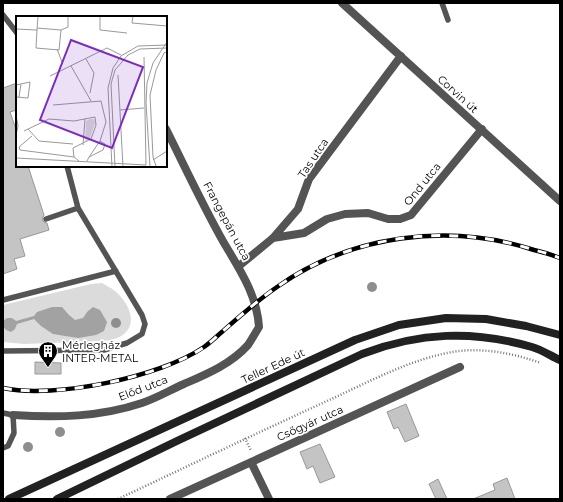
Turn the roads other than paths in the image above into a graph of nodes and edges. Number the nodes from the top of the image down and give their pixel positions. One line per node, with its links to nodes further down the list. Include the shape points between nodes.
1 (342, 3): 6 (street, Corvin út)
2 (442, 3): 4 (lane)
3 (3, 15): 5 (lane)
4 (448, 20)
5 (16, 32)
6 (401, 56): 7 (street, Corvin út); 13 (street, Tas utca, via 309,179 298,209)
7 (482, 129): 10 (street, Corvin út); 13 (street, Ond utca, via 411,215 400,219 388,219 368,213 345,214 327,219 304,233)
8 (167, 131): 14 (street, Frangepán utca, via 224,243)
9 (67, 167): 11 (lane)
10 (560, 201)
11 (78, 208): 12 (lane); 15 (lane)
12 (46, 219)
13 (273, 238): 14 (street, Tas utca)
14 (239, 266): 17 (street, Frangepán utca, via 255,304)
15 (116, 271): 16 (lane); 19 (lane, via 142,315 145,324 142,334 128,343 104,350)
16 (3, 300)
17 (259, 327): 23 (street, Előd utca, via 248,344 234,358 144,402 116,411 83,416)
18 (560, 335): 26 (main road, Teller Ede út, via 486,319 446,318 399,326 355,340)
19 (3, 351)
20 (560, 360): 27 (main road, via 533,347 483,336 413,338 385,345)
21 (460, 367): 25 (street, Csőgyár utca)
22 (3, 413): 23 (lane)
23 (13, 415): 24 (lane, via 14,432 8,446)
24 (3, 448)
25 (251, 462): 28 (street, Csőgyár utca); 29 (street)
26 (9, 499)
27 (57, 499)
28 (170, 499)
29 (269, 499)

